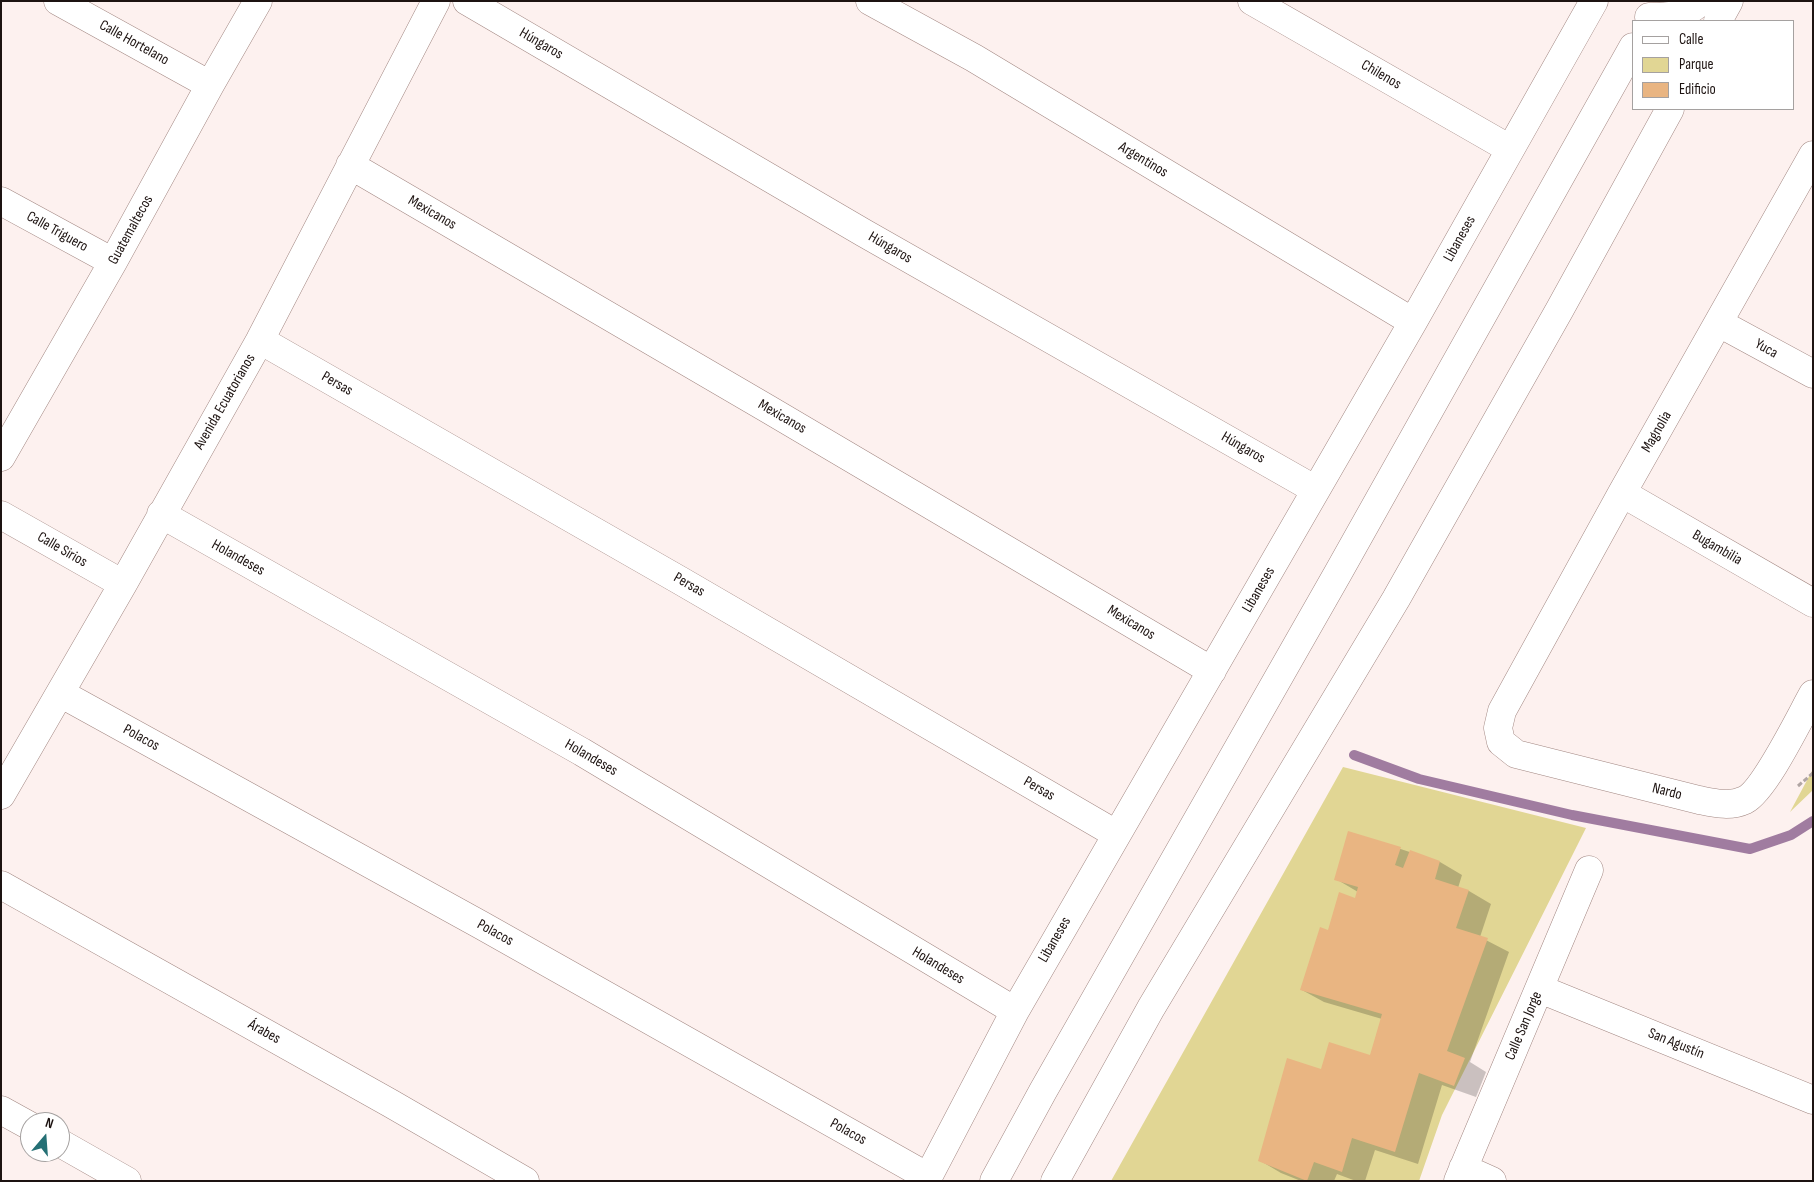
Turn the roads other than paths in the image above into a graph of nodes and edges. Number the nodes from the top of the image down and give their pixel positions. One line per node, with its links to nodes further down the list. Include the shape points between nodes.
1 (58, 1): 13 (street, Calle Hortelano)
2 (258, 1): 13 (street, Guatemaltecos)
3 (436, 1): 17 (street, Avenida Ecuatorianos)
4 (467, 1): 25 (street, Húngaros, via 864,233)
5 (870, 1): 20 (street, Argentinos, via 974,58)
6 (1252, 1): 15 (street, Chilenos)
7 (1594, 1): 15 (street, Libaneses)
8 (1700, 1): 10 (street, via 1678,16)
9 (1729, 1): 11 (street)
10 (1651, 13)
11 (1719, 20)
12 (1632, 49): 49 (street)
13 (210, 85): 19 (street, Guatemaltecos)
14 (1669, 110): 50 (street, via 1396,599 1151,1008)
15 (1510, 149): 20 (street, Libaneses)
16 (1813, 155): 21 (street, Magnolia)
17 (350, 165): 22 (street, Avenida Ecuatorianos); 31 (street, Mexicanos)
18 (1, 202): 19 (street, Calle Triguero)
19 (113, 262): 24 (street, Guatemaltecos)
20 (1413, 322): 25 (street, Libaneses)
21 (1719, 323): 23 (street, Yuca); 26 (street, Magnolia)
22 (260, 340): 27 (street, Avenida Ecuatorianos); 36 (street, Persas)
23 (1813, 374)
24 (5, 440)
25 (1316, 490): 31 (street, Libaneses)
26 (1622, 493): 30 (street, Bugambilia); 34 (street, Magnolia)
27 (161, 514): 29 (street, Avenida Ecuatorianos); 40 (street, Holandeses, via 582,752)
28 (1, 515): 29 (street, Calle Sirios)
29 (123, 584): 32 (street, Avenida Ecuatorianos)
30 (1813, 603)
31 (1212, 671): 36 (street, Libaneses)
32 (60, 693): 35 (street, Avenida Ecuatorianos); 46 (street, Polacos, via 490,930)
33 (1813, 694): 34 (street, Nardo, via 1758,788 1746,800 1718,804 1516,754 1501,742 1498,728)
34 (1502, 711)
35 (1, 795)
36 (1116, 834): 40 (street, Libaneses)
37 (1589, 870): 39 (street, Calle San Jorge)
38 (1, 886): 48 (street, Árabes)
39 (1540, 989): 41 (street, San Agustín); 45 (street, Calle San Jorge)
40 (1015, 1011): 46 (street, Libaneses)
41 (1813, 1100)
42 (1, 1110): 43 (street)
43 (20, 1120)
44 (70, 1149): 47 (street)
45 (1460, 1174): 51 (street)
46 (927, 1179)
47 (127, 1181)
48 (525, 1181)
49 (994, 1181)
50 (1054, 1181)
51 (1492, 1181)

